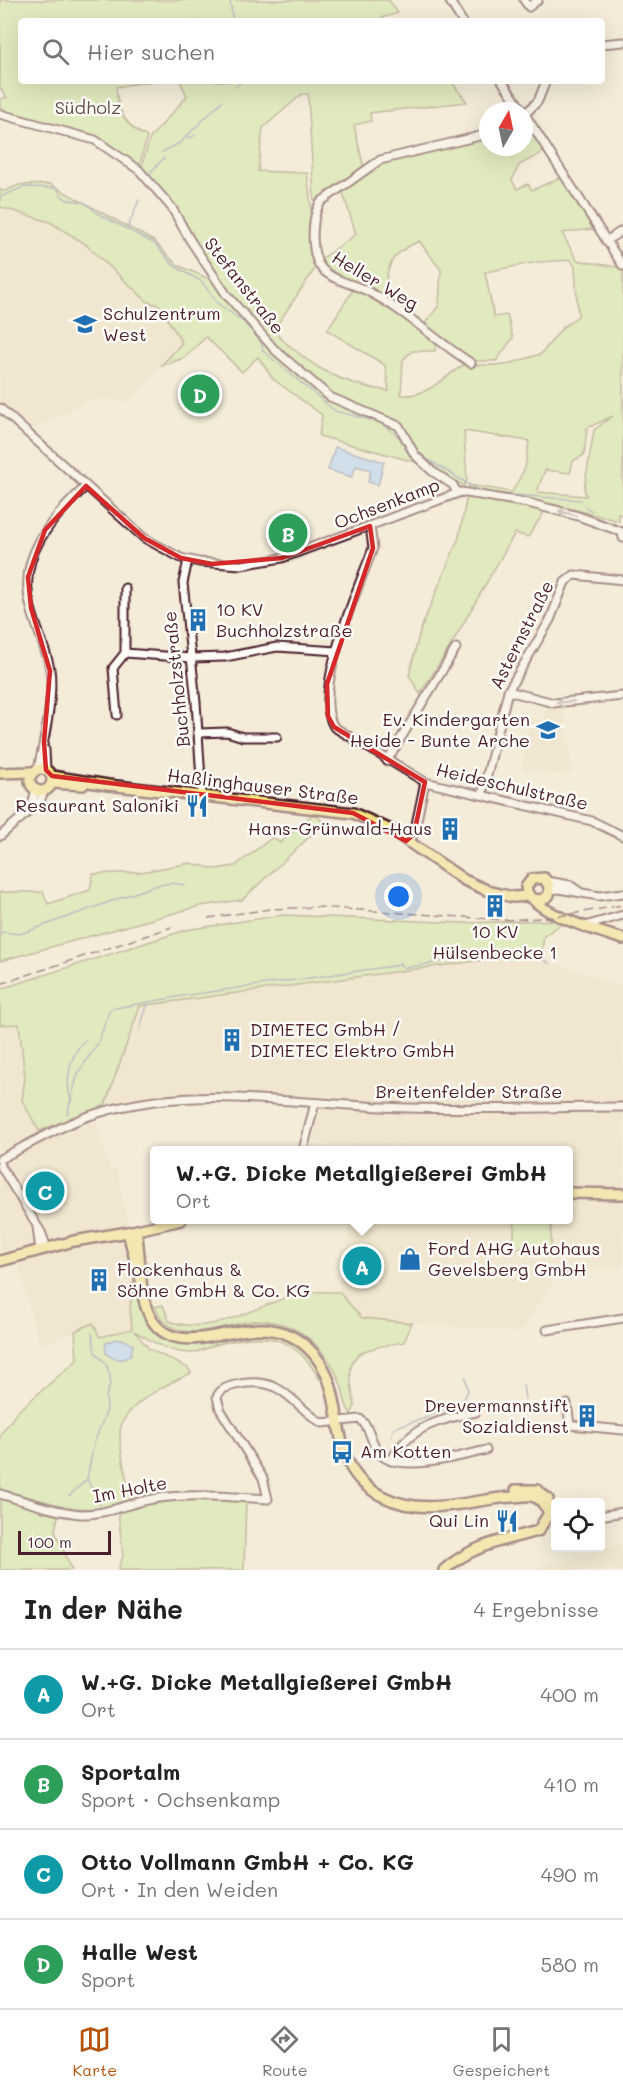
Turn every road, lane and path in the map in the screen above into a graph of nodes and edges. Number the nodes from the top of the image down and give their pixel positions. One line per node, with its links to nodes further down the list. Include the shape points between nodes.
1 (449, 0): 4 (street)
2 (524, 0): 3 (street, via 529,7)
3 (538, 0)
4 (460, 18)
5 (623, 42): 6 (street)
6 (605, 44)
7 (504, 84): 9 (street)
8 (545, 84): 10 (street)
9 (516, 102)
10 (533, 105)
11 (0, 114): 20 (street, Stefanstraße, via 95,140 140,170 172,208 226,294 274,350 335,400 399,426 414,453 453,485)
12 (533, 134): 15 (street)
13 (479, 136): 17 (street, Heller Weg, via 380,160 322,201 314,224 318,263 326,273 369,291 404,312)
14 (623, 230): 15 (street)
15 (606, 241): 16 (street)
16 (621, 265)
17 (471, 363)
18 (0, 408): 19 (street, Ochsenkamp)
19 (86, 486): 24 (street, Ochsenkamp, via 144,538); 38 (street, via 45,530 29,568 28,598 50,671)
20 (457, 493): 21 (street, Ochsenkamp); 22 (street, Ochsenkamp, one-way to 20, via 528,503)
21 (370, 526): 24 (street, Ochsenkamp, via 259,563 224,565); 28 (street, via 373,548)
22 (622, 532): 23 (street)
23 (623, 537)
24 (188, 560): 30 (street, Buchholzstraße, via 183,583)
25 (623, 580): 31 (street, Asternstraße, via 568,577 550,620)
26 (125, 588): 29 (street)
27 (456, 648): 36 (street)
28 (337, 651): 30 (street, via 277,647 225,657); 36 (street, Heideschulstraße, via 327,694 328,716 334,727)
29 (125, 653): 30 (street); 33 (street, via 113,668)
30 (190, 658): 34 (street, Buchholzstraße)
31 (508, 691): 32 (street, one-way to 31, via 554,703); 41 (street, Asternstraße)
32 (623, 696)
33 (117, 715)
34 (198, 734): 35 (street, via 227,732); 40 (street, Buchholzstraße)
35 (278, 737)
36 (387, 761): 39 (street, Heideschulstraße)
37 (0, 773): 38 (main road, Haßlinghauser Straße)
38 (42, 779): 40 (main road, Haßlinghauser Straße); 42 (street, via 31,809)
39 (425, 782): 41 (street, Heideschulstraße); 44 (street, via 414,834)
40 (202, 795): 44 (main road, Haßlinghauser Straße, via 353,813 383,825)
41 (482, 795): 43 (street, Heideschulstraße, via 592,821)
42 (0, 836)
43 (623, 836)
44 (408, 843): 47 (main road, Haßlinghauser Straße, via 464,880 502,894)
45 (548, 890): 46 (street, via 599,896); 47 (main road, via 538,901); 47 (main road, via 534,878); 48 (main road)
46 (623, 893)
47 (529, 894): 48 (main road, via 539,906)
48 (550, 910): 50 (main road)
49 (623, 915): 50 (street)
50 (585, 927): 51 (main road)
51 (623, 939)
52 (315, 1103): 53 (street, Breitenfelder Straße, via 384,1107); 54 (street); 55 (street, Breitenfelder Straße, via 238,1097 155,1100 84,1118)
53 (623, 1107)
54 (304, 1146)
55 (0, 1159)
56 (0, 1165): 61 (street, via 37,1227)
57 (573, 1193): 58 (main road)
58 (623, 1194)
59 (165, 1224): 60 (main road)
60 (132, 1232): 61 (main road, via 118,1238); 67 (main road, via 146,1306 156,1324 167,1333 194,1340 259,1329 286,1333 317,1358 329,1382)
61 (43, 1249): 62 (main road)
62 (0, 1261)
63 (623, 1317): 64 (street)
64 (547, 1330)
65 (567, 1404): 68 (street, via 570,1425)
66 (476, 1412): 70 (street, via 440,1420 414,1432 398,1447)
67 (338, 1421): 70 (street, via 351,1418 364,1422 378,1453); 71 (street, Im Holte, via 322,1423 292,1396 267,1385 237,1384 217,1394 220,1409 263,1478 268,1499 195,1495 151,1499 82,1514); 74 (main road, via 345,1435 349,1461 372,1491 410,1505 457,1506 506,1496 534,1497)
68 (623, 1430)
69 (486, 1450): 70 (street, via 420,1462)
70 (391, 1461)
71 (0, 1494)
72 (623, 1512): 73 (street)
73 (605, 1515)
74 (548, 1519): 75 (main road, via 524,1533 477,1549)
75 (444, 1570)

